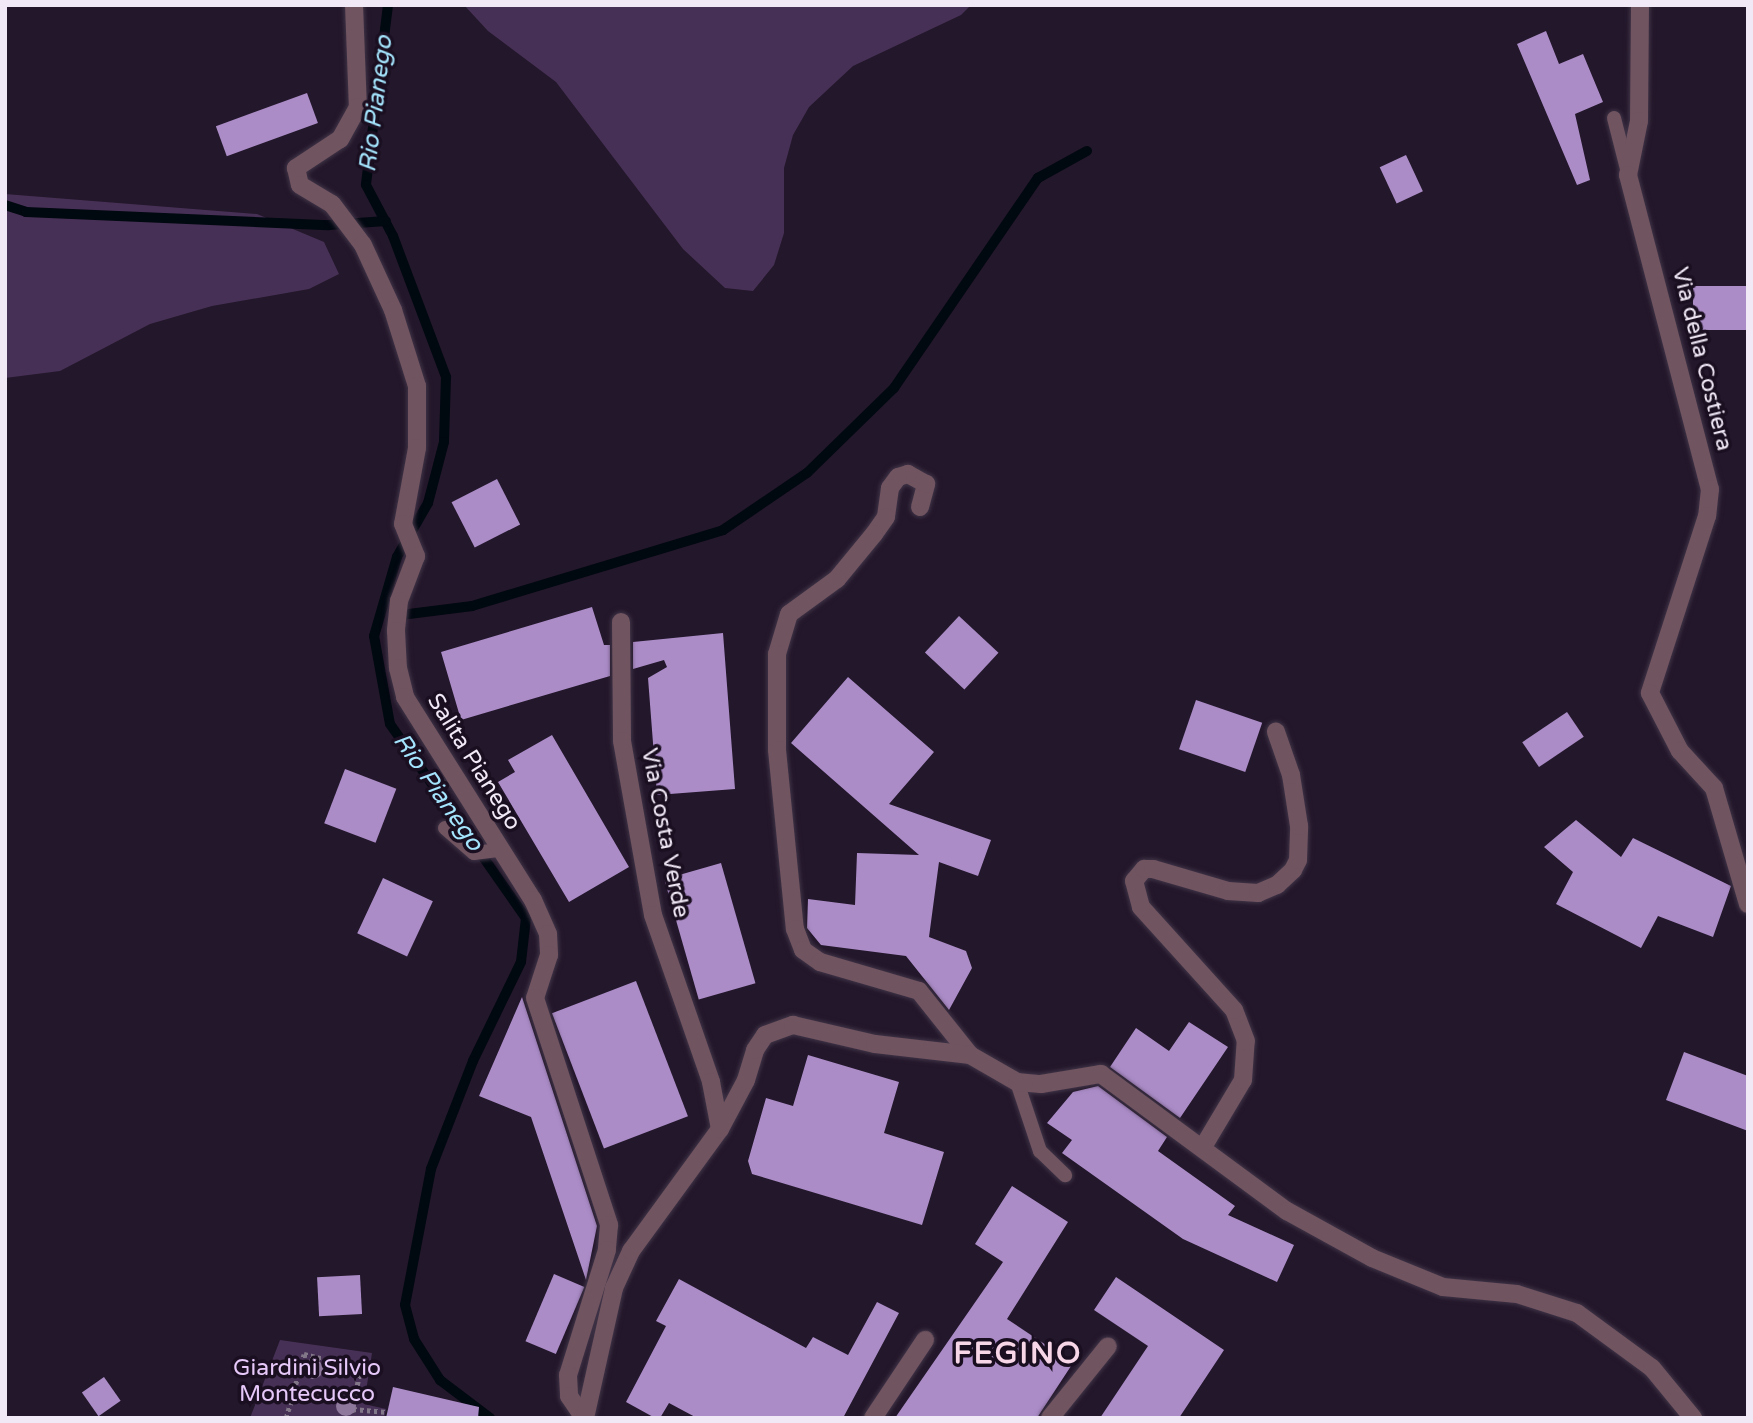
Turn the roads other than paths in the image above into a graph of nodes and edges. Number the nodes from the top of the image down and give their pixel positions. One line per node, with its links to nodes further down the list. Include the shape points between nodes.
1 (354, 5): 9 (street, Salita Pianego, via 358,107 340,139 296,168 300,185 336,210 363,245 393,310 417,386 417,449 403,524 416,556 398,601 396,631 405,697)
2 (1640, 5): 4 (street, Via della Costiera, via 1639,121)
3 (1614, 118): 4 (lane)
4 (1628, 175): 10 (street, Via della Costiera, via 1710,489 1650,693 1680,751 1714,788)
5 (920, 506): 11 (street, via 926,484 908,474 898,478 890,488 886,517 874,534 837,579 789,614 776,663 777,750 795,929 803,950 820,962 919,990)
6 (621, 622): 13 (street, Via Costa Verde, via 622,741 653,915 711,1082)
7 (1276, 732): 14 (street, via 1291,775 1299,826 1298,860 1293,870 1277,885 1249,893 1153,869 1144,869 1134,881 1141,907 1234,1010 1246,1041 1243,1080)
8 (445, 828): 9 (lane, via 474,853)
9 (500, 850): 18 (street, Salita Pianego, via 545,922 549,955 535,998 606,1203 607,1250 568,1375 569,1396)
10 (1748, 904)
11 (970, 1055): 12 (street); 13 (street, via 875,1044 793,1025 777,1029 755,1050 746,1080)
12 (1017, 1082): 14 (street, via 1041,1084 1101,1074); 15 (lane, via 1040,1151)
13 (720, 1129): 18 (street, via 631,1251 614,1288)
14 (1203, 1147): 21 (street, via 1287,1211 1406,1274 1443,1287 1539,1298 1577,1313 1652,1368)
15 (1065, 1175)
16 (925, 1339): 19 (street)
17 (1108, 1346): 20 (street)
18 (583, 1416)
19 (873, 1418)
20 (1050, 1418)
21 (1693, 1418)

